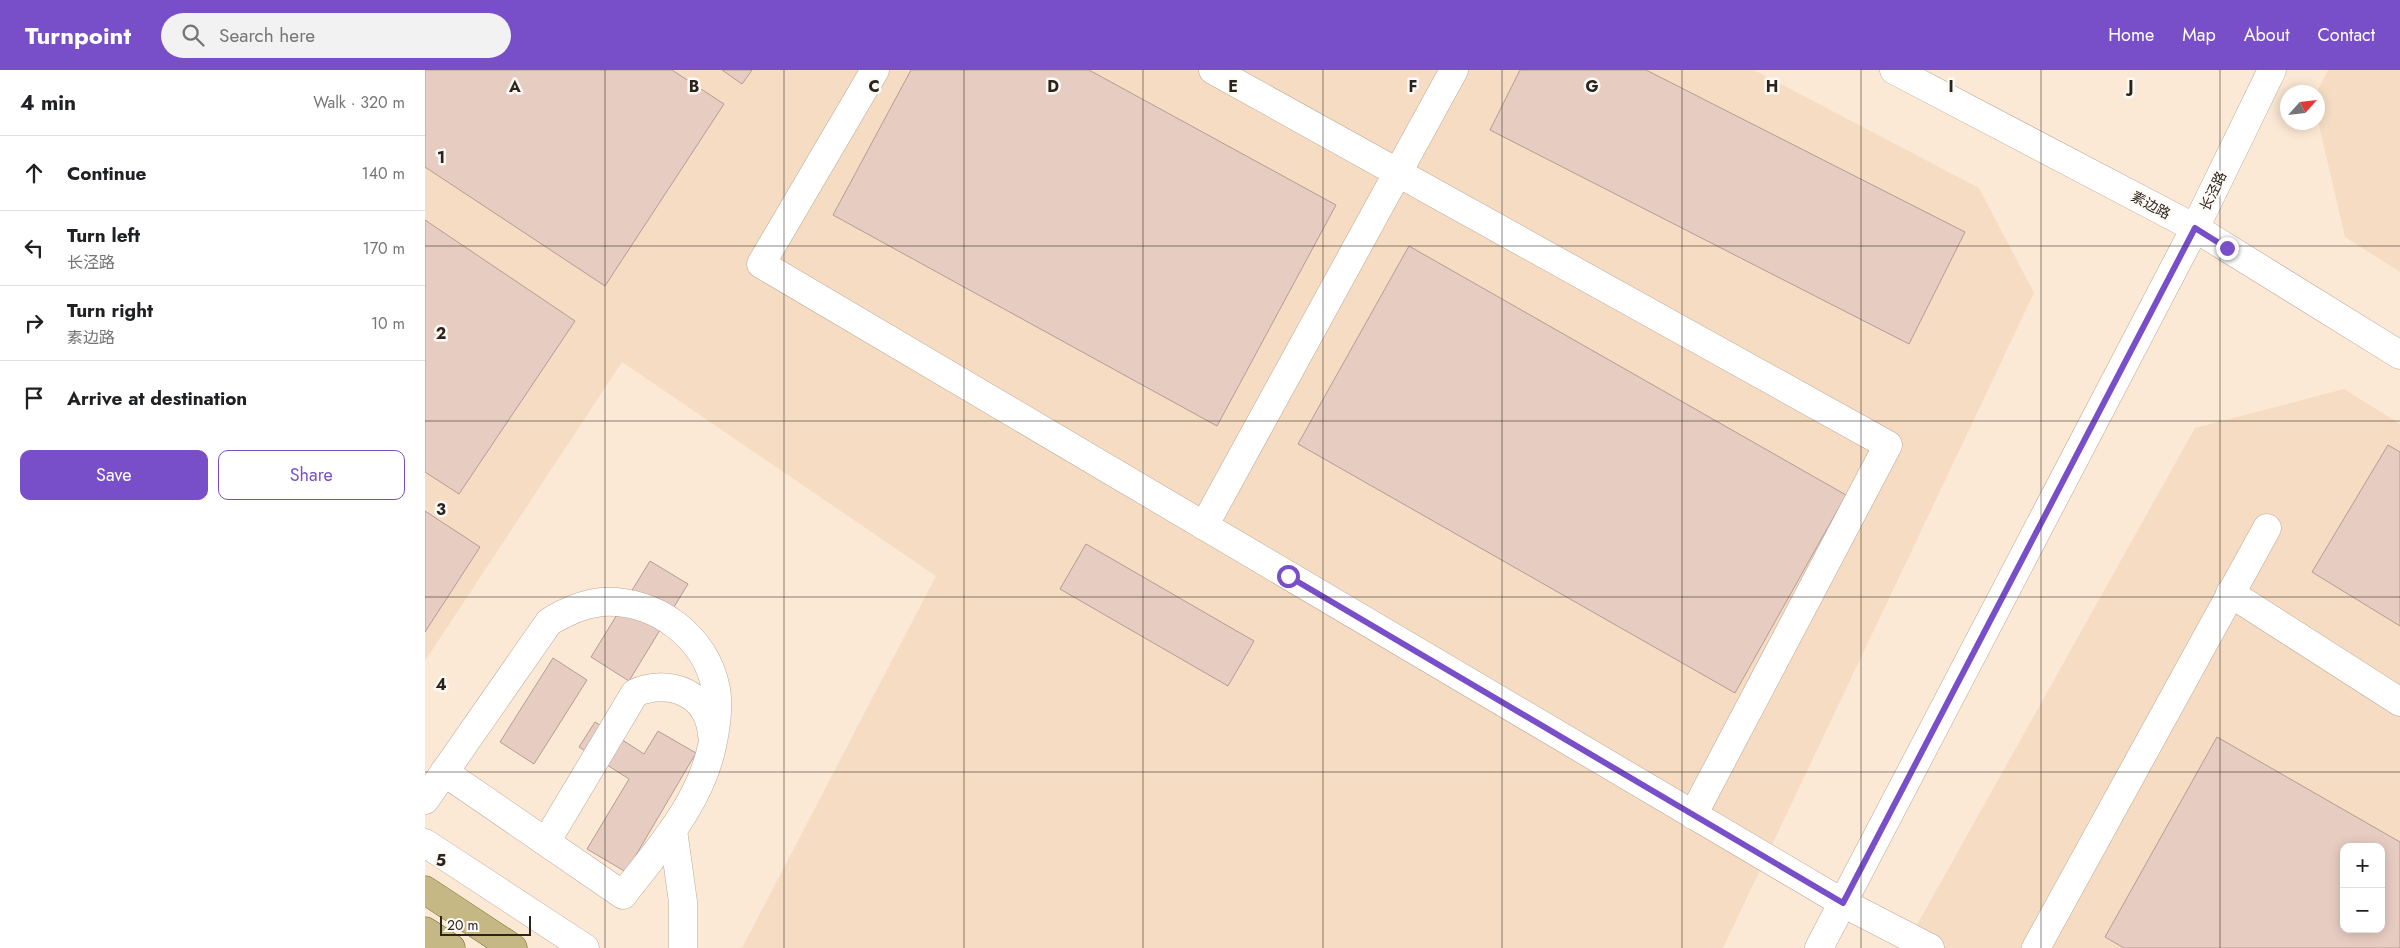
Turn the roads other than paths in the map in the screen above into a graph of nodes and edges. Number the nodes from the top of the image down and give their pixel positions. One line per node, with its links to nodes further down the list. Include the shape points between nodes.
1 (875, 70): 9 (street, via 761,264)
2 (1213, 70): 6 (street)
3 (1454, 70): 6 (street)
4 (1894, 70): 7 (street, 素边路)
5 (2272, 70): 7 (street, 长泾路)
6 (1398, 172): 9 (street); 16 (street, via 1888,445)
7 (2195, 228): 8 (street, 素边路); 21 (street, 长泾路)
8 (2400, 355)
9 (1203, 526): 16 (street)
10 (2267, 528): 11 (street)
11 (2231, 593): 12 (street); 29 (street)
12 (2400, 702)
13 (712, 746): 14 (street, via 716,690 701,652 688,635 655,611 637,605 600,602 582,606 549,622); 17 (street, via 695,794); 19 (street, via 708,718 690,695 662,686 635,693)
14 (444, 772): 15 (street); 19 (street)
15 (425, 800)
16 (1693, 815): 21 (street)
17 (673, 830): 19 (street, via 623,895); 26 (street, via 683,902)
18 (425, 842): 25 (street)
19 (546, 842)
20 (425, 890): 24 (main road)
21 (1843, 903): 27 (street, 长泾路); 28 (street)
22 (425, 931): 23 (main road)
23 (451, 948)
24 (513, 948)
25 (585, 948)
26 (683, 948)
27 (1819, 948)
28 (1930, 948)
29 (2036, 948)

